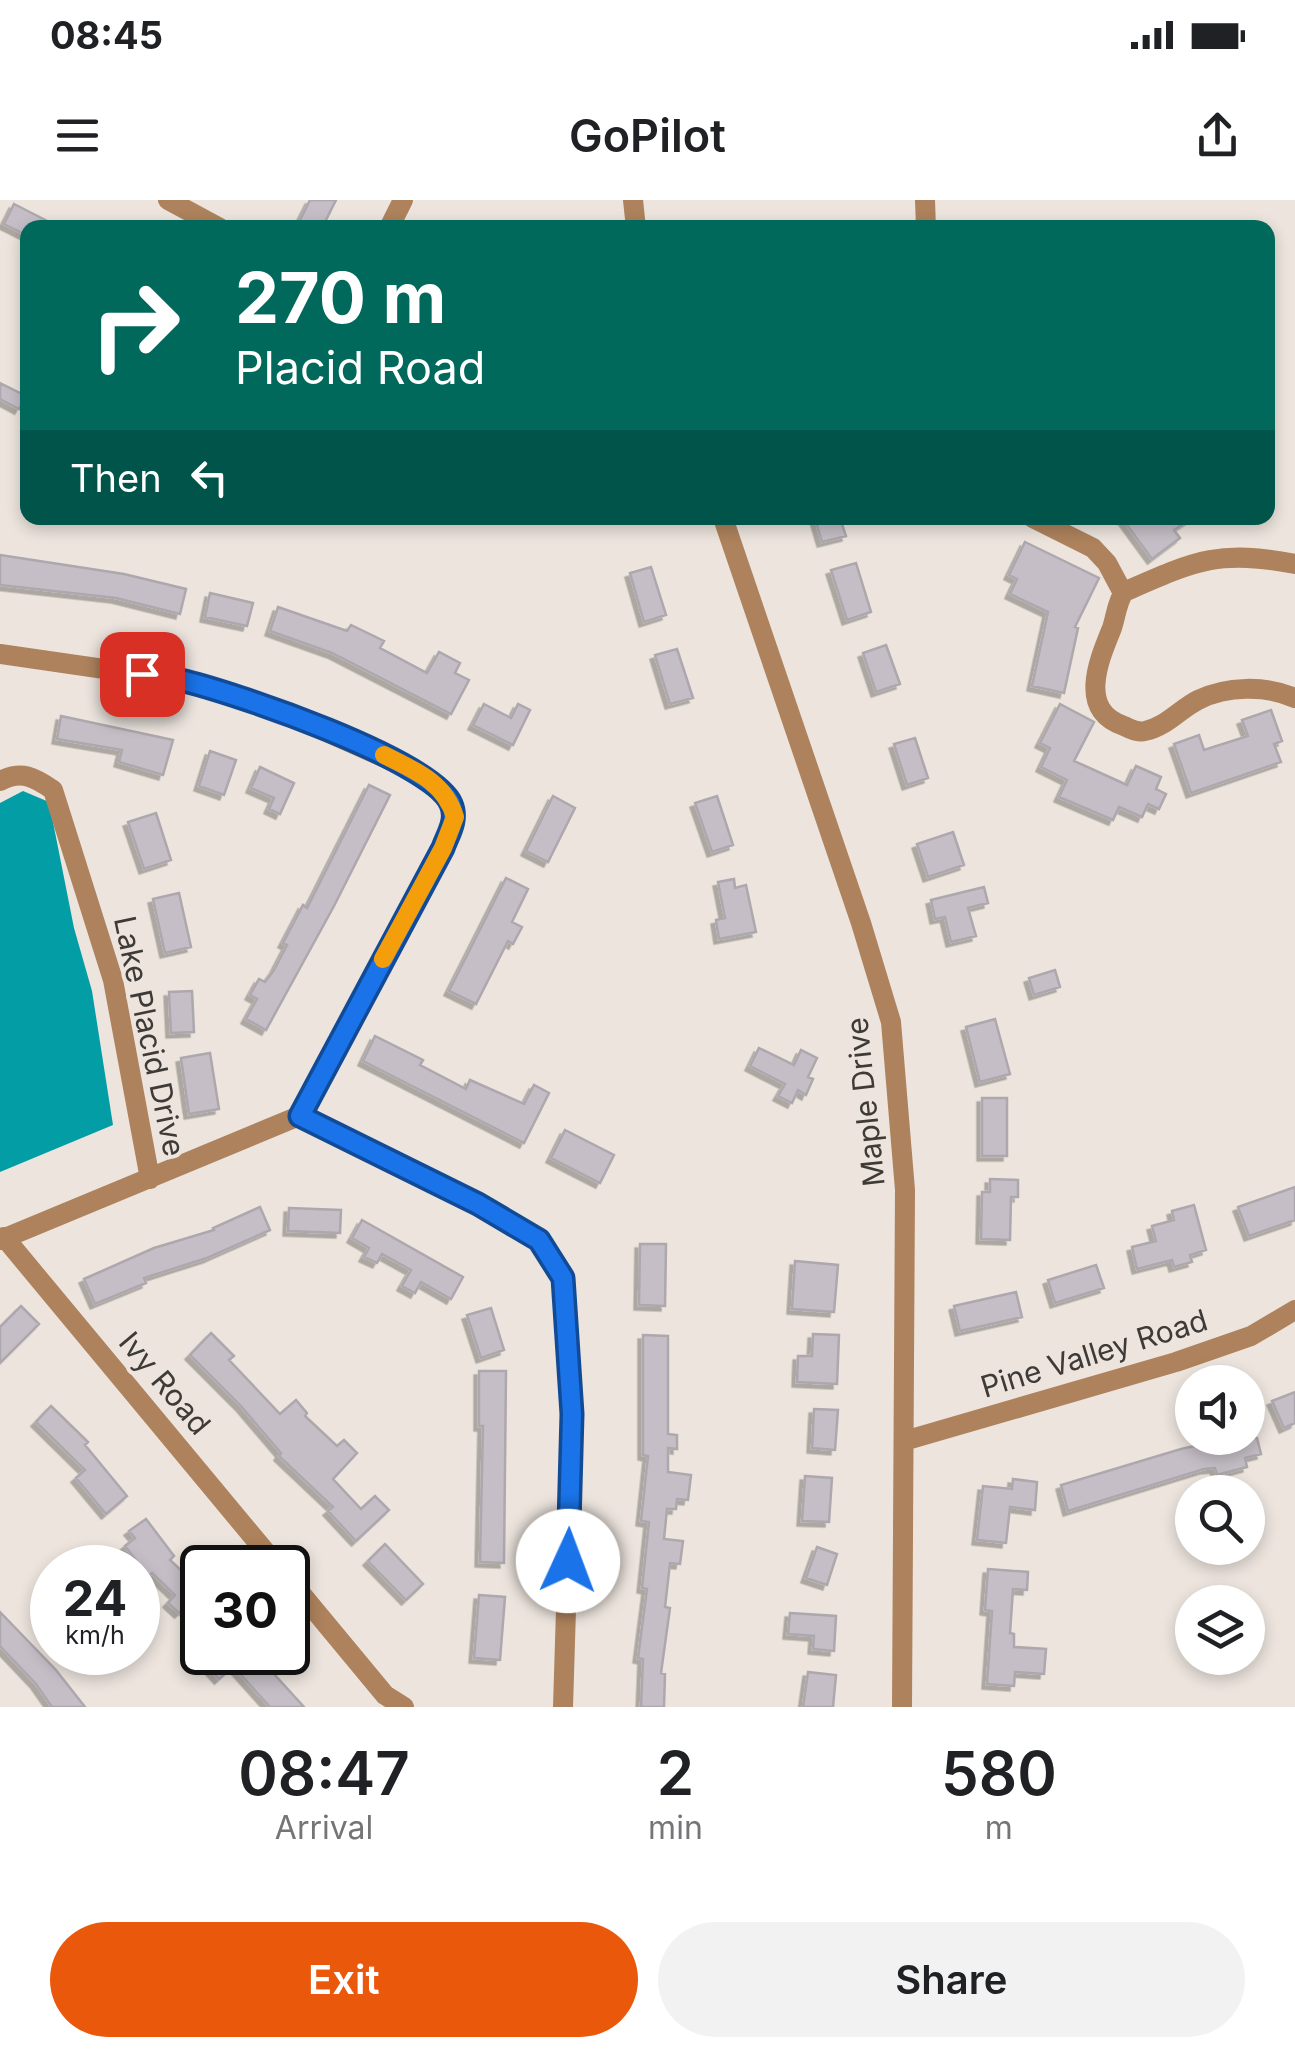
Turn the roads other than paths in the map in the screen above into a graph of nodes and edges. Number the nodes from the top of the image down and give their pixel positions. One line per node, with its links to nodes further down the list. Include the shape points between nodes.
1 (168, 200): 2 (street)
2 (205, 220)
3 (725, 525): 14 (street, Maple Drive, via 890,1022 906,1190)
4 (1047, 525): 6 (street, via 1093,548)
5 (1295, 564): 6 (street, via 1229,556 1196,562)
6 (1123, 593): 8 (street, via 1094,691 1114,723 1142,732 1228,691)
7 (0, 654): 10 (street, via 180,680 226,694 383,755 445,792 455,817 443,848)
8 (1295, 698)
9 (0, 781): 11 (street, Lake Placid Drive, via 32,776 53,790 113,980)
10 (300, 1116): 11 (street); 18 (street, via 539,1240 563,1278 572,1414)
11 (150, 1180): 12 (street)
12 (2, 1238): 15 (street, Ivy Road)
13 (1295, 1310): 14 (street, Pine Valley Road, via 1251,1336 1176,1362)
14 (904, 1441): 19 (street, Maple Drive)
15 (260, 1545)
16 (310, 1605): 17 (street, via 385,1695)
17 (404, 1707)
18 (563, 1707)
19 (902, 1707)

